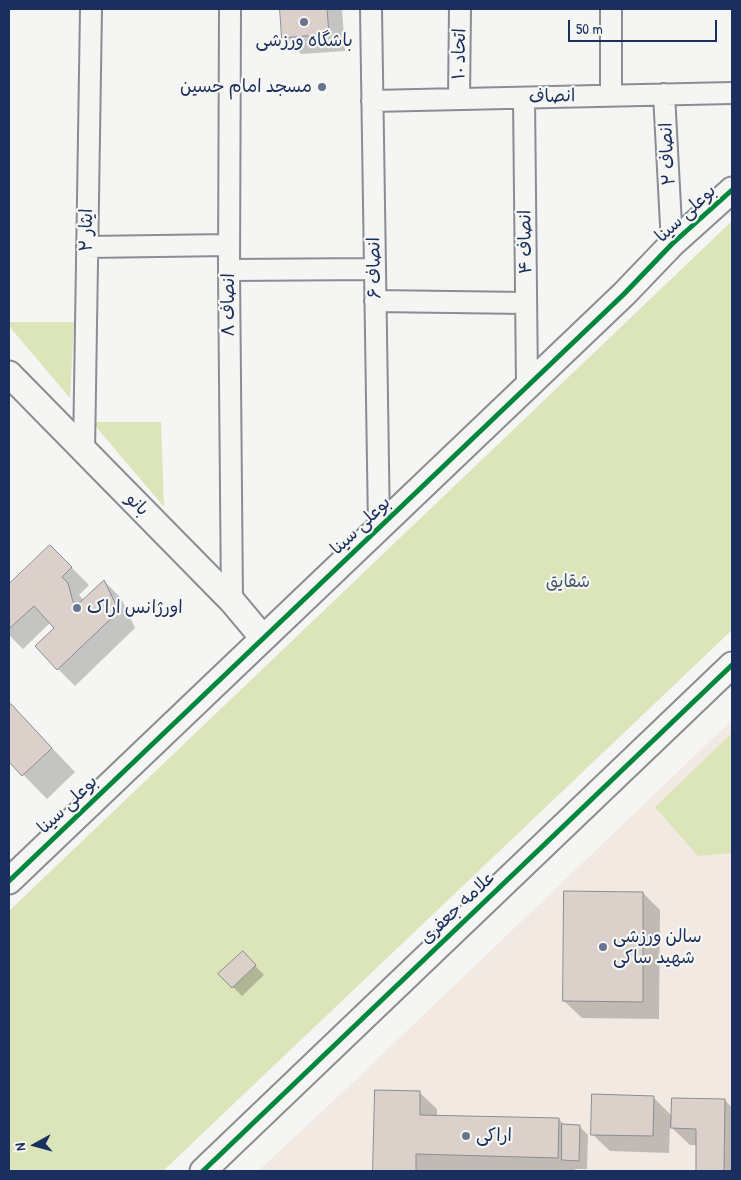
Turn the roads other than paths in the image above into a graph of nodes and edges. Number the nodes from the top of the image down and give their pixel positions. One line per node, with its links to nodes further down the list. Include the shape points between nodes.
1 (90, 9): 15 (street, ایثار ۲)
2 (230, 9): 14 (street, انصاف ۸)
3 (371, 9): 11 (street, انصاف ۶)
4 (460, 9): 10 (street, اتحاد ۱۰)
5 (611, 9): 8 (street)
6 (732, 93): 7 (street, انصاف)
7 (664, 94): 8 (street, انصاف); 13 (street, انصاف ۲)
8 (611, 96): 9 (street, انصاف)
9 (524, 98): 10 (street, انصاف); 19 (street, انصاف ۴)
10 (459, 99): 11 (street, انصاف)
11 (372, 102): 16 (street, انصاف ۶)
12 (732, 190): 13 (street, بوعلی سینا)
13 (672, 244): 21 (street, بوعلی سینا)
14 (229, 245): 15 (street); 17 (street, انصاف ۸)
15 (87, 247): 22 (street, ایثار ۲)
16 (375, 269): 17 (street); 18 (street, انصاف ۶)
17 (229, 270): 24 (street, انصاف ۸)
18 (375, 301): 19 (street); 23 (street, انصاف ۶)
19 (526, 303): 21 (street, انصاف ۴)
20 (9, 374): 22 (street, بانو)
21 (527, 386): 23 (street, بوعلی سینا)
22 (84, 452): 24 (street, بانو)
23 (379, 528): 25 (street, بوعلی سینا)
24 (232, 601): 25 (street, بانو)
25 (263, 638): 27 (street, بوعلی سینا)
26 (732, 665): 28 (street, علامه جعفری)
27 (9, 881)
28 (203, 1171)

